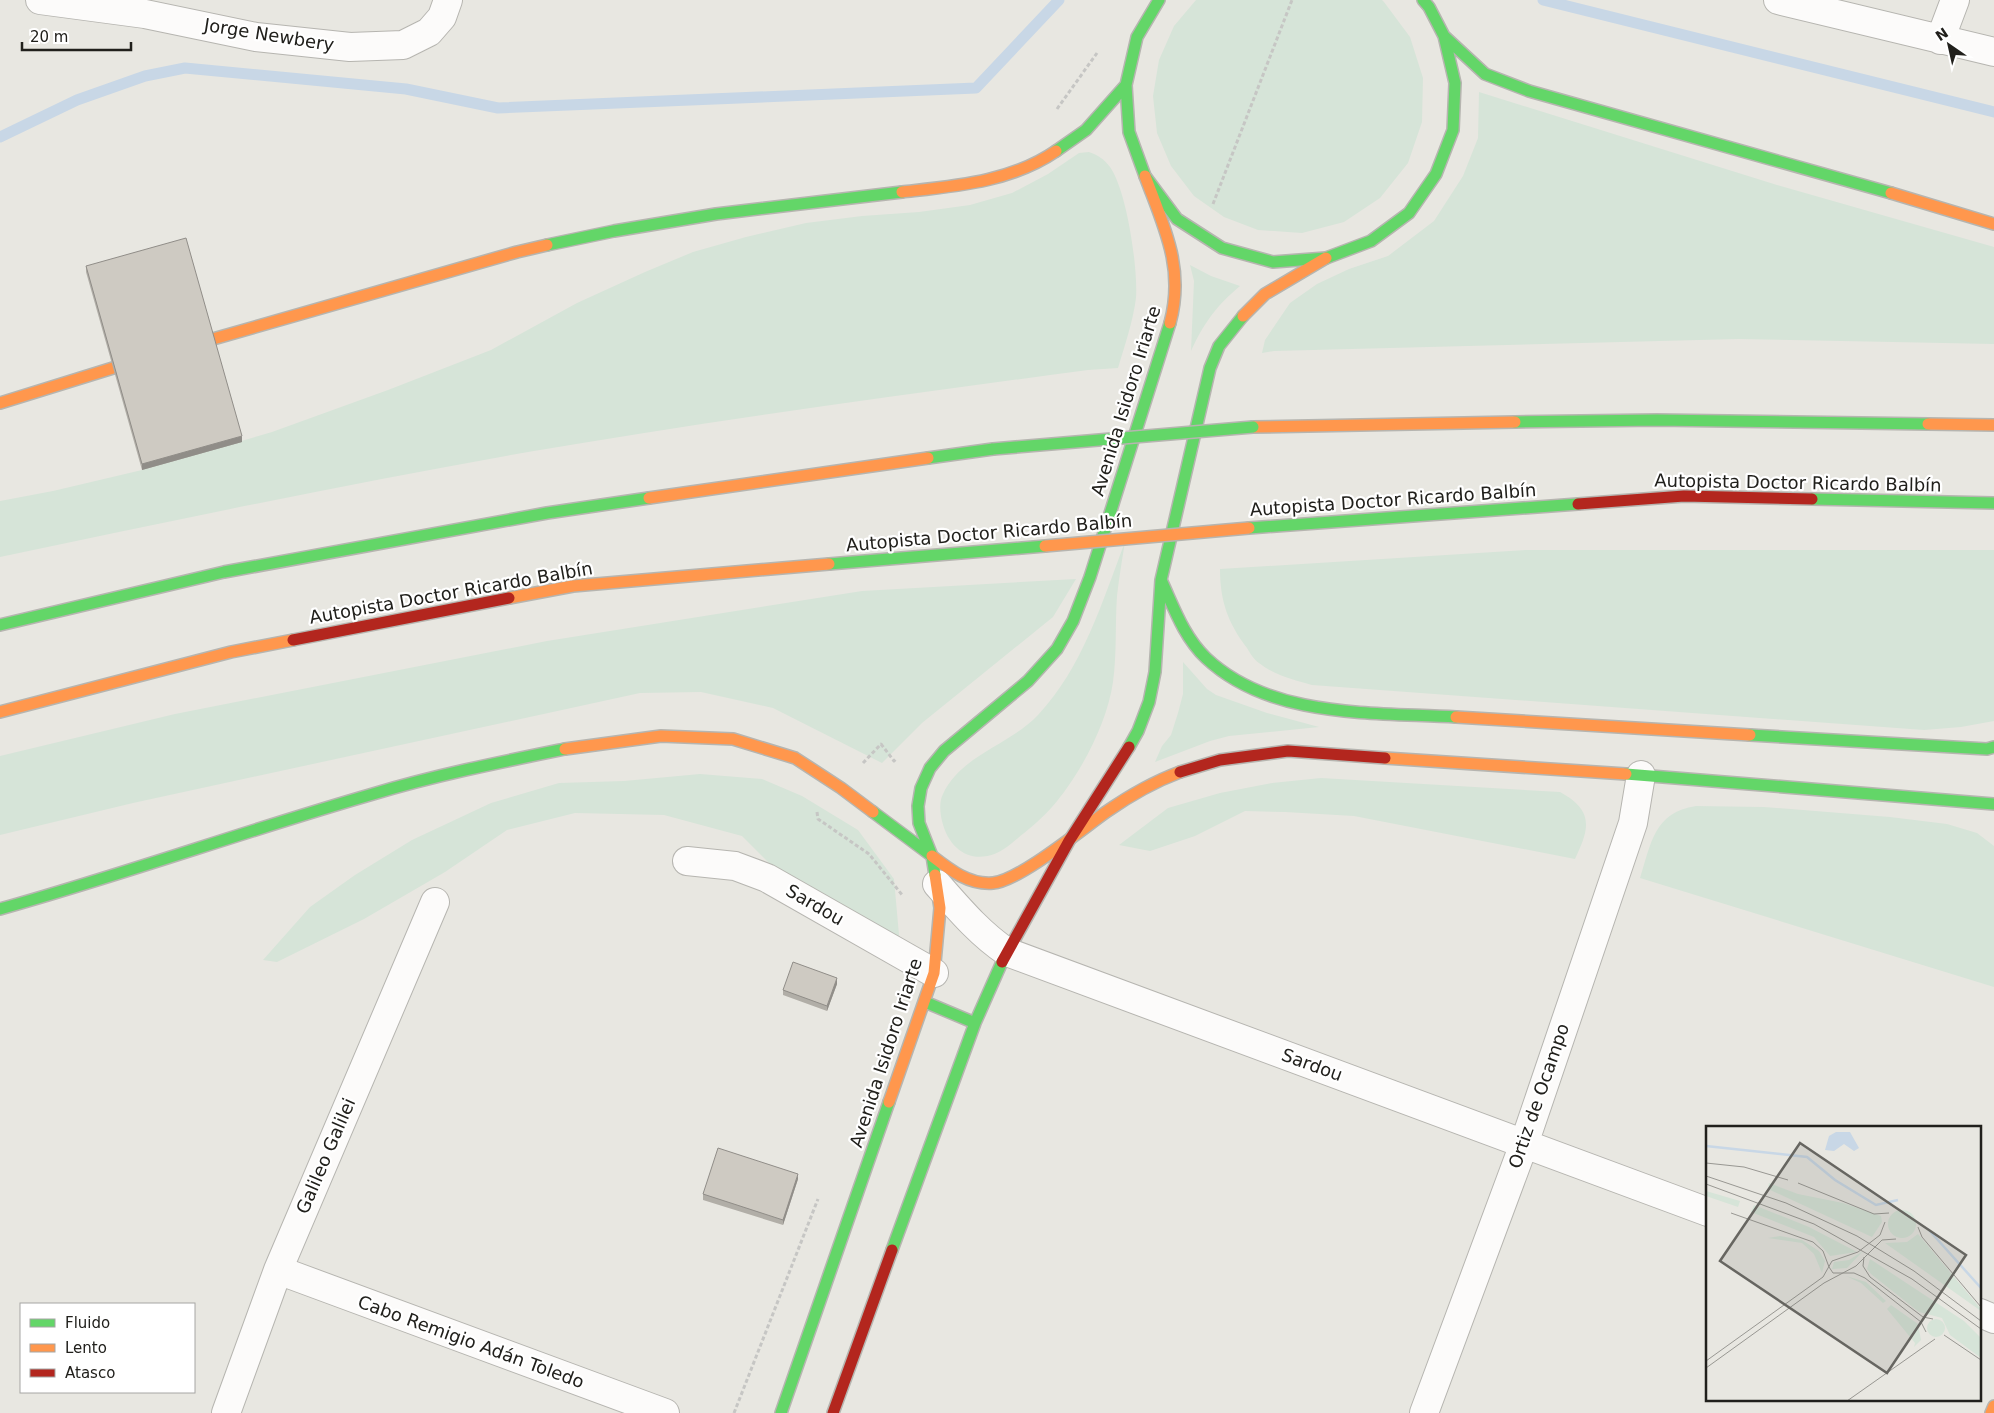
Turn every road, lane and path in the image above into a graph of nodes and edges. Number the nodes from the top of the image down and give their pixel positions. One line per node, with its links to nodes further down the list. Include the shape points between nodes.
1 (40, 0): 2 (street, Jorge Newbery, via 144,14 256,37 350,47 403,45 428,32 442,17)
2 (448, 0)
3 (1159, 0): 11 (main road, via 1137,37)
4 (1292, 0): 13 (path)
5 (1423, 0): 8 (main road)
6 (1778, 0): 9 (street)
7 (1954, 0): 9 (street)
8 (1444, 36): 14 (main road, via 1485,74 1529,91); 15 (main road, via 1456,83 1453,130 1436,174 1409,213 1371,242)
9 (1940, 40): 10 (street)
10 (1994, 52)
11 (1126, 86): 12 (main road, Avenida Isidoro Iriarte, via 1129,132); 16 (main road, via 1086,130 1044,160 1003,176 956,186 716,214 604,233 517,252)
12 (1145, 176): 15 (main road, via 1177,218 1222,248 1273,262); 28 (main road, Avenida Isidoro Iriarte, via 1172,249 1176,279 1172,315 1158,365 1073,621 1057,649 1028,681 944,751 930,768 921,788 918,823)
13 (1213, 204)
14 (1994, 224)
15 (1326, 258): 21 (main road, via 1265,294 1235,324 1219,346 1210,368)
16 (213, 339)
17 (113, 368): 18 (main road)
18 (0, 403)
19 (1994, 426): 22 (main road, bridge, via 1656,420 1253,427 993,449 538,515 224,572)
20 (1994, 503): 23 (main road, Autopista Doctor Ricardo Balbín, bridge, via 1684,496 1249,528 573,586 231,652)
21 (1160, 580): 24 (main road, via 1183,628 1204,657 1236,681 1278,699 1322,709); 27 (main road, via 1155,672 1149,702 1120,764)
22 (0, 625)
23 (0, 712)
24 (1994, 747)
25 (1641, 775): 26 (main road); 27 (main road, via 1288,751 1259,752 1198,764 1169,775 1116,806); 37 (street, Ortiz de Ocampo, via 1632,824)
26 (1994, 804)
27 (1069, 841): 28 (main road, via 1016,876 982,884 968,881); 33 (main road)
28 (932, 856): 30 (main road, Avenida Isidoro Iriarte); 32 (main road, via 795,758 733,739 661,736 585,745 486,764 375,793)
29 (687, 861): 34 (street, Sardou, via 735,866 767,878)
30 (937, 884): 33 (street, Sardou, via 972,922); 34 (main road, Avenida Isidoro Iriarte, via 940,908)
31 (435, 902): 39 (street, Galileo Galilei)
32 (0, 909)
33 (1007, 952): 36 (main road); 37 (street, Sardou)
34 (934, 973): 35 (main road, Avenida Isidoro Iriarte)
35 (925, 1002): 36 (main road); 45 (main road, Avenida Isidoro Iriarte)
36 (975, 1023): 46 (main road)
37 (1524, 1144): 38 (street, Sardou); 47 (street, Ortiz de Ocampo)
38 (1706, 1211)
39 (278, 1270): 43 (street, Galileo Galilei); 44 (street, Cabo Remigio Adán Toledo)
40 (1982, 1315): 41 (street)
41 (1994, 1319)
42 (1994, 1406): 48 (main road)
43 (226, 1413)
44 (665, 1413)
45 (781, 1413)
46 (833, 1413)
47 (1424, 1413)
48 (1991, 1413)

